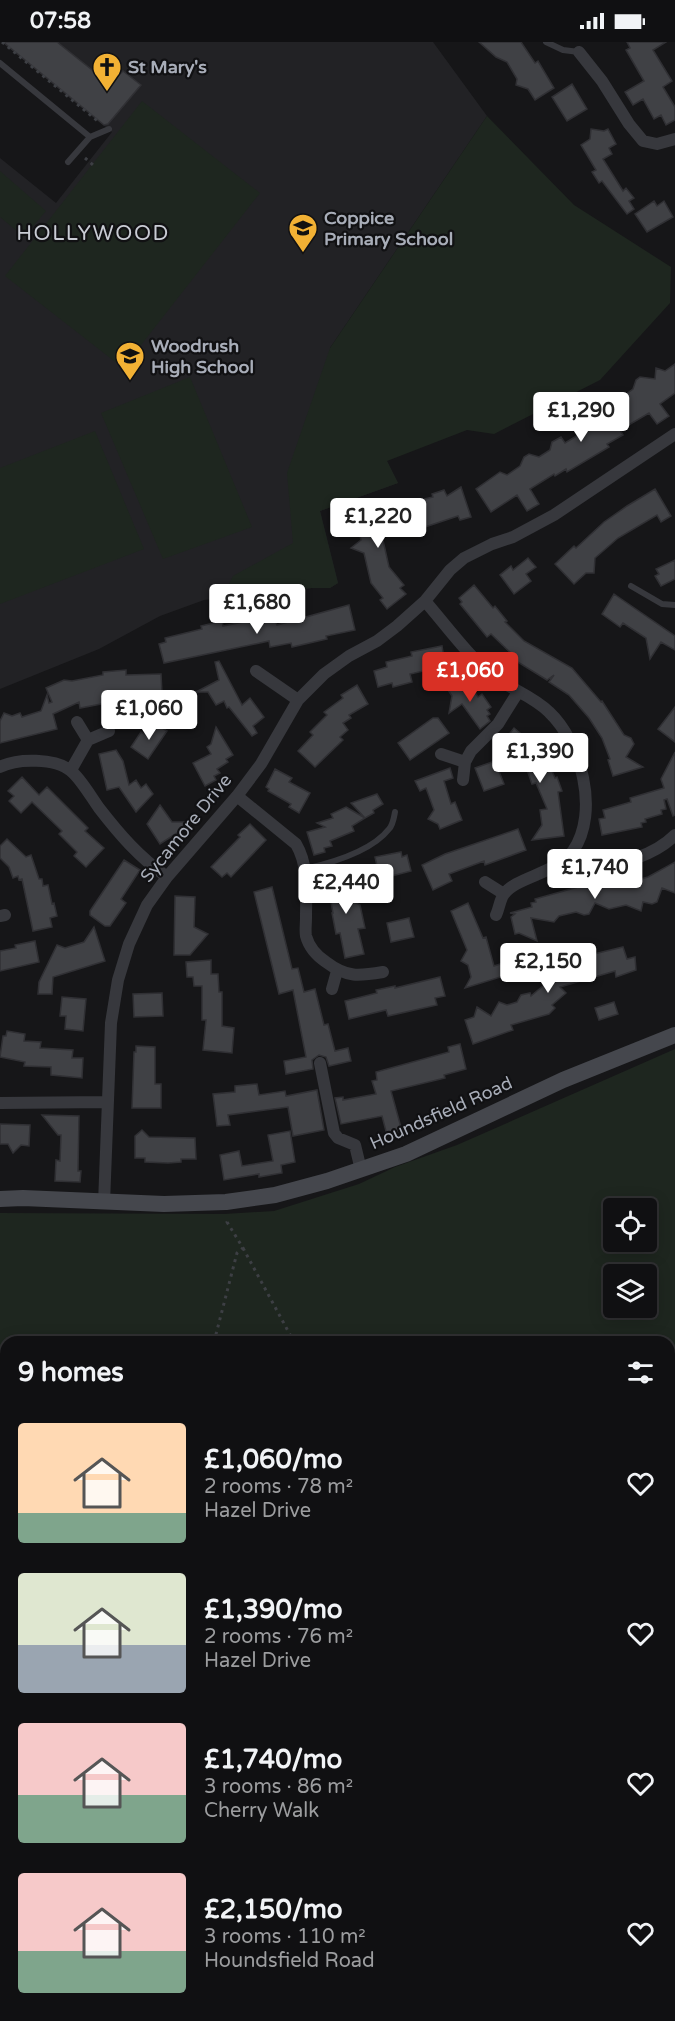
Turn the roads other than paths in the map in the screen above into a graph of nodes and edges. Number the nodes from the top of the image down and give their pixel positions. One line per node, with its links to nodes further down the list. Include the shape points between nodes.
1 (546, 42): 2 (lane)
2 (579, 52): 6 (street, via 643,141 657,144)
3 (0, 63): 5 (lane)
4 (109, 130): 5 (lane)
5 (90, 137): 7 (lane)
6 (675, 139)
7 (68, 162)
8 (675, 434): 10 (street, Sycamore Drive, via 554,515 464,558)
9 (632, 586): 11 (lane, via 662,604)
10 (425, 601): 13 (street, via 491,675); 14 (street, Sycamore Drive, via 384,636 324,674)
11 (675, 605)
12 (256, 671): 14 (street)
13 (518, 692): 19 (street, via 498,724); 26 (street, via 549,711 565,729 579,762 584,817)
14 (298, 700): 23 (street, Sycamore Drive, via 261,764)
15 (77, 722): 17 (street)
16 (110, 731): 17 (street)
17 (88, 740): 21 (street)
18 (441, 754): 19 (street)
19 (465, 762): 22 (street)
20 (0, 767): 21 (street, via 33,760)
21 (71, 770): 28 (street, via 122,837)
22 (463, 780)
23 (237, 796): 27 (street, via 296,844); 28 (street, Sycamore Drive)
24 (395, 812): 27 (lane, via 390,829 366,848)
25 (675, 835): 26 (street, via 657,848 615,864 593,862)
26 (572, 852): 30 (street, via 557,866)
27 (305, 870): 32 (street, via 306,937 317,956)
28 (166, 877): 37 (street, Sycamore Drive, via 147,904 118,980 111,1023)
29 (485, 882): 30 (street)
30 (504, 894): 31 (street)
31 (496, 915)
32 (337, 971): 33 (street, via 355,975); 34 (street)
33 (383, 972)
34 (333, 989)
35 (675, 1035): 39 (street, Houndsfield Road, via 562,1080 406,1154)
36 (320, 1064): 39 (street, via 334,1133 355,1145)
37 (107, 1102): 38 (street); 41 (street, Sycamore Drive)
38 (0, 1103)
39 (361, 1170): 41 (street, Houndsfield Road, via 274,1195 226,1202)
40 (0, 1199): 41 (street, Houndsfield Road)
41 (104, 1203)

